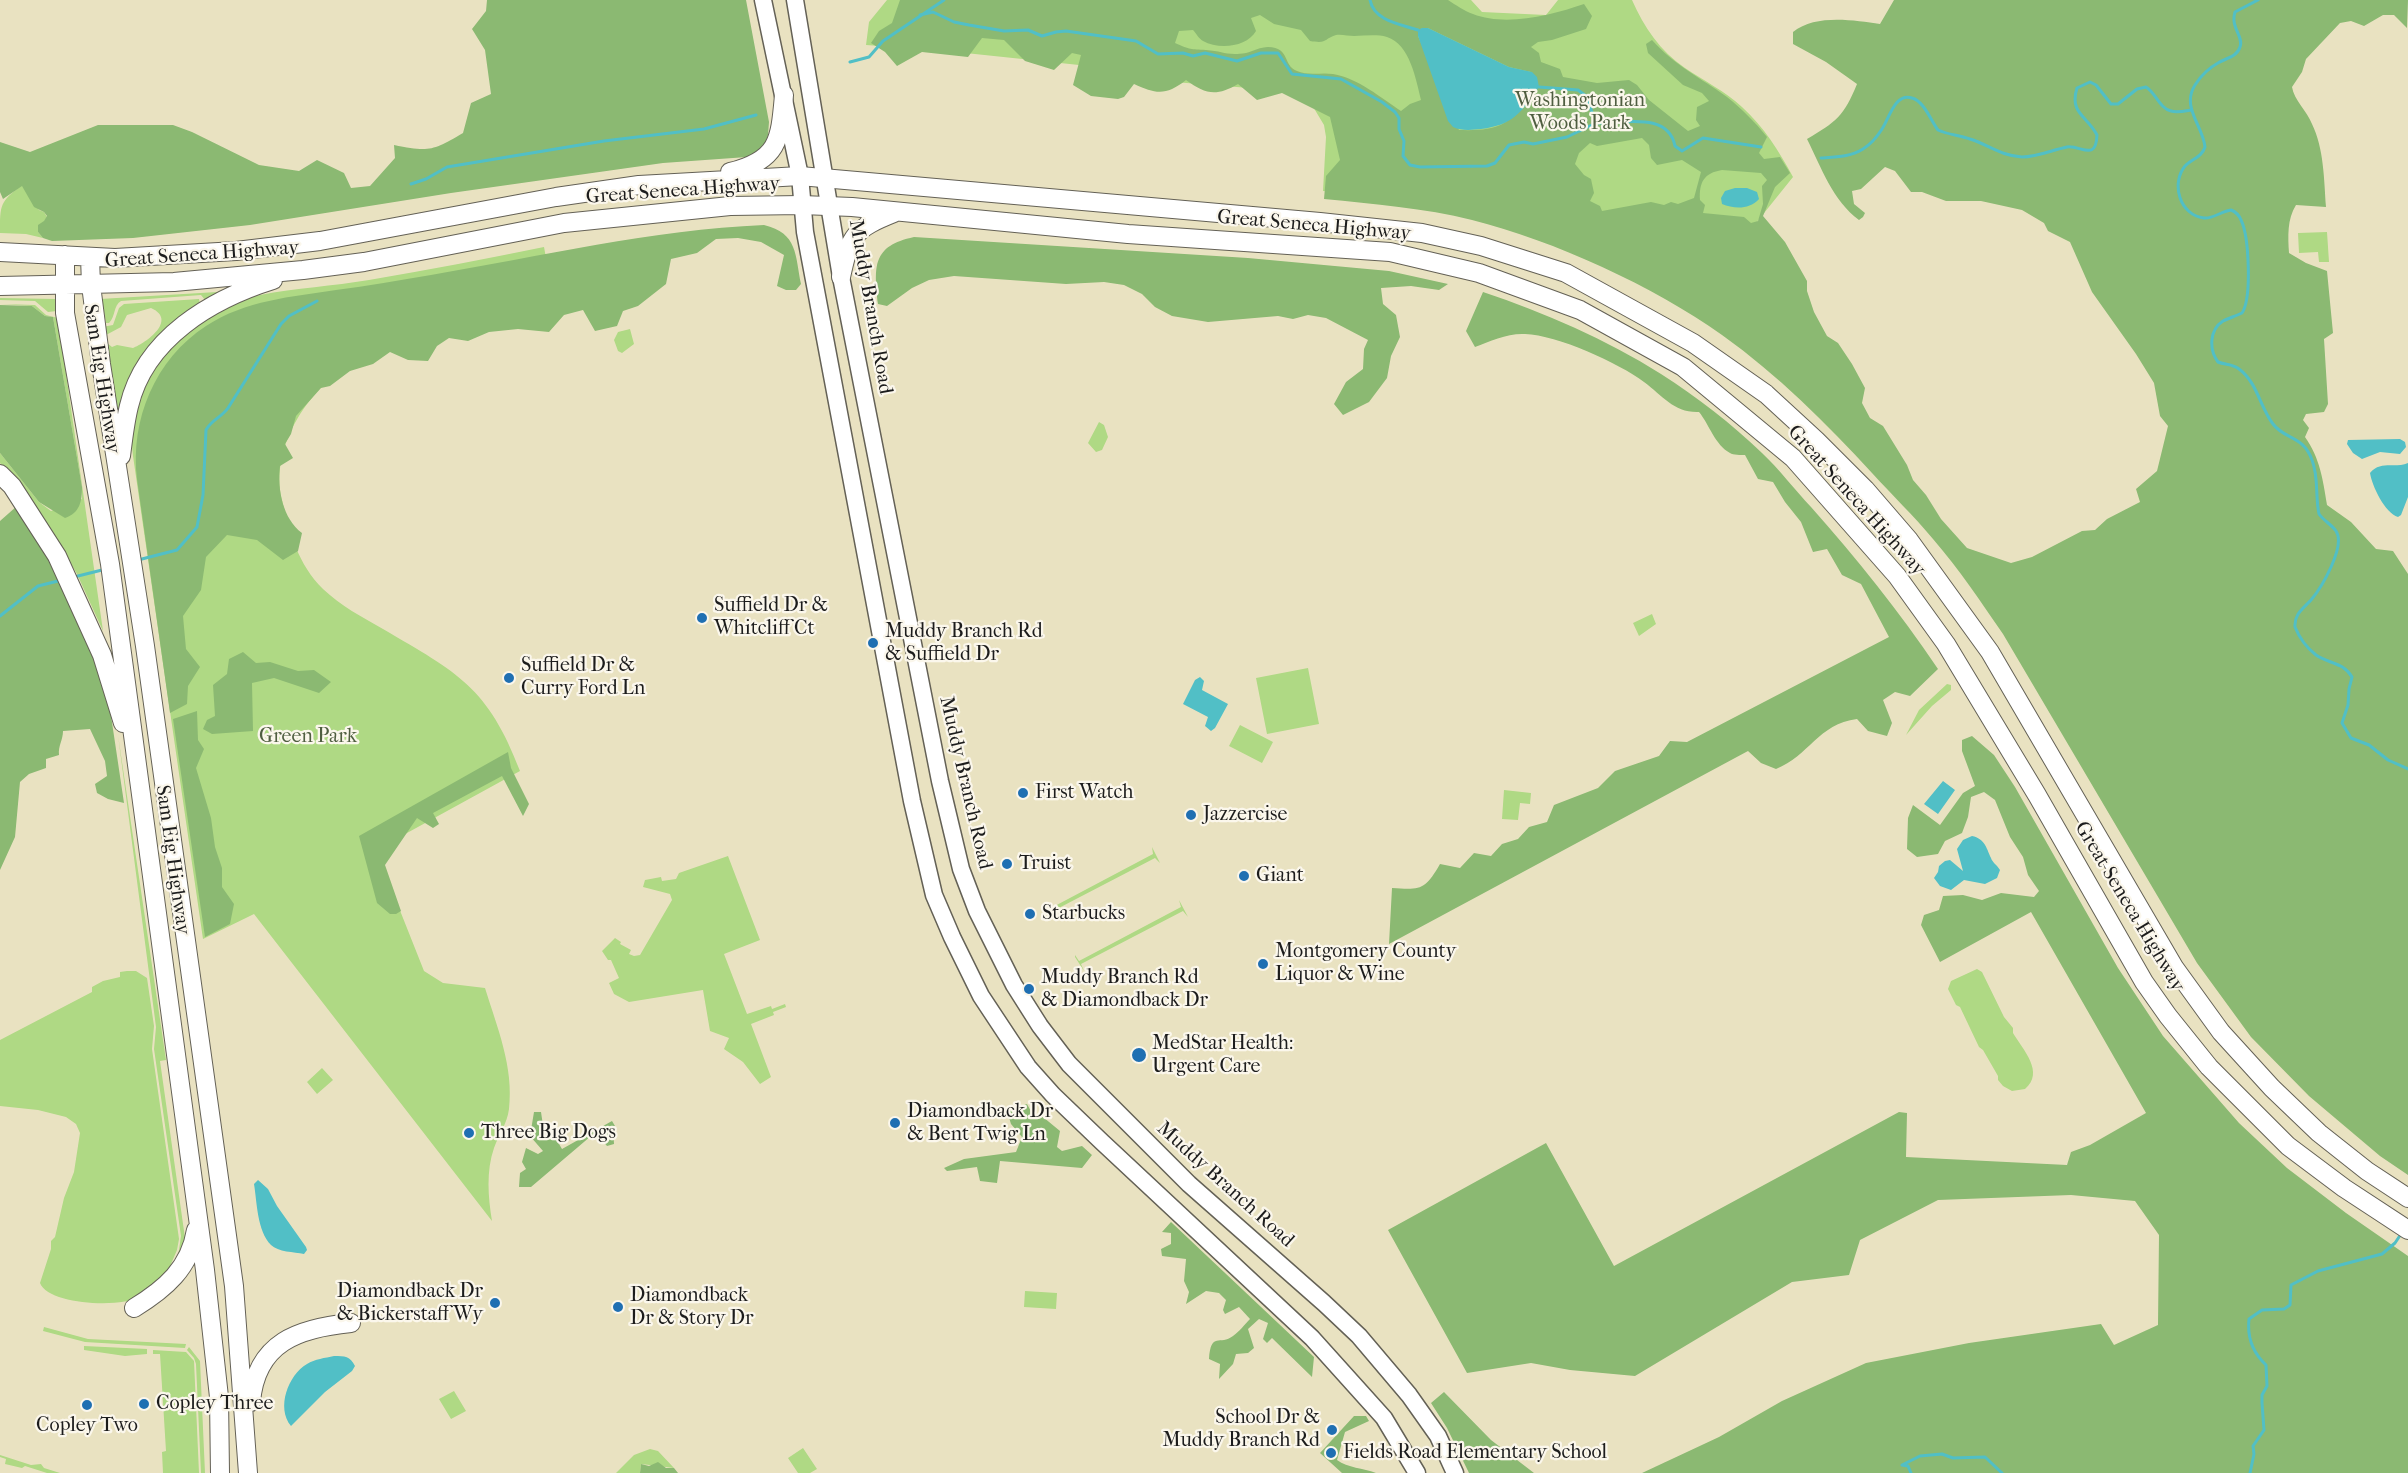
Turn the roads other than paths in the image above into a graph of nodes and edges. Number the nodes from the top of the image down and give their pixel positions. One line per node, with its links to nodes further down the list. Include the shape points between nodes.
1 (763, 0): 3 (main road)
2 (795, 0): 5 (main road, Muddy Branch Road)
3 (784, 95): 4 (main road); 6 (main road, via 781,129 768,156 749,168)
4 (800, 176): 5 (main road, Great Seneca Highway); 6 (main road, Great Seneca Highway); 7 (main road)
5 (825, 177): 8 (main road, Muddy Branch Road); 21 (main road, Great Seneca Highway, via 1422,233 1481,246 1566,273 1693,343 1766,394 1864,489 1909,540 1990,652 2174,967 2221,1032 2319,1133)
6 (689, 182): 12 (main road, Great Seneca Highway, via 556,197 320,241 163,256)
7 (802, 205): 8 (main road, Great Seneca Highway); 13 (main road, Great Seneca Highway, via 730,206 564,222 364,262); 30 (main road, via 912,801 934,894 960,955 996,1020 1037,1078 1312,1338 1384,1418)
8 (830, 206): 9 (main road, Great Seneca Highway); 14 (main road, Muddy Branch Road)
9 (898, 211): 14 (main road, via 858,230 850,242); 23 (main road, Great Seneca Highway, via 1128,234 1390,252 1479,273 1580,310 1683,367 1793,458 1897,576 1962,669 2139,973 2210,1067 2288,1146)
10 (0, 252): 11 (main road, Great Seneca Highway)
11 (65, 255): 12 (main road, Great Seneca Highway); 17 (main road, Sam Eig Highway)
12 (90, 257): 15 (main road, Sam Eig Highway)
13 (303, 270): 15 (main road, Great Seneca Highway); 19 (main road, via 214,303 191,318 162,346 142,374 129,404)
14 (841, 277): 31 (main road, Muddy Branch Road, via 948,816 968,890 994,949 1040,1026 1069,1064 1189,1184 1359,1336 1409,1395 1437,1436)
15 (92, 285): 17 (main road, Great Seneca Highway); 19 (main road, Sam Eig Highway)
16 (0, 286): 17 (main road, Great Seneca Highway)
17 (65, 286): 20 (main road, Sam Eig Highway, via 65,313 111,567)
18 (0, 474): 20 (main road, via 12,486 68,579 102,655)
19 (119, 479): 27 (main road, Sam Eig Highway)
20 (139, 784): 22 (main road, Sam Eig Highway)
21 (2408, 1198)
22 (197, 1210): 24 (main road, via 195,1238 182,1268 163,1288); 25 (main road, Sam Eig Highway)
23 (2408, 1230)
24 (134, 1308)
25 (211, 1320): 27 (main road, via 229,1333); 29 (main road, Sam Eig Highway, via 219,1396)
26 (351, 1323): 28 (main road, via 303,1331 283,1341 266,1359 253,1384)
27 (241, 1358): 28 (main road, Sam Eig Highway)
28 (248, 1464)
29 (220, 1473)
30 (1417, 1473)
31 (1455, 1473)

